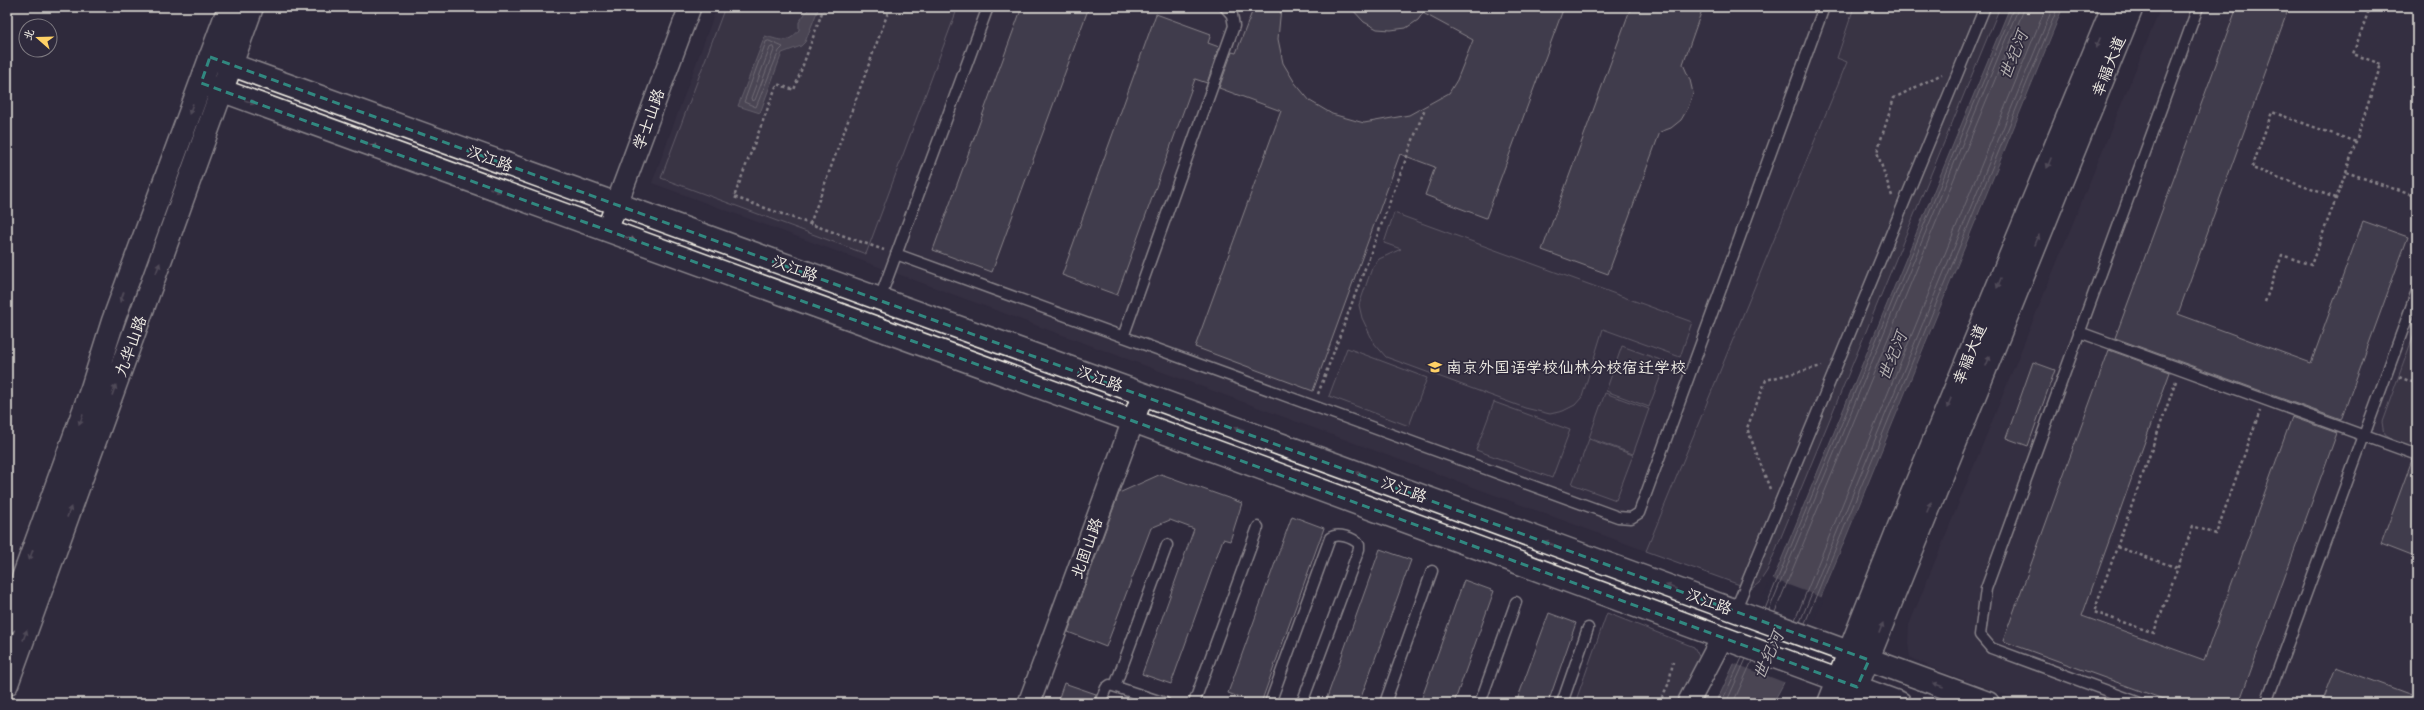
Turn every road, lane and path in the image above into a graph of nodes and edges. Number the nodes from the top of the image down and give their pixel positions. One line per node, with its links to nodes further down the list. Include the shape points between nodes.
1 (229, 7): 14 (street, 九华山路)
2 (252, 7): 15 (street, 九华山路)
3 (690, 7): 25 (street, 学士山路)
4 (824, 7): 26 (path, via 794,90 777,84 734,197)
5 (890, 7): 26 (path)
6 (988, 7): 28 (lane)
7 (1225, 7): 33 (lane, via 1232,15 1234,26)
8 (1824, 7): 40 (lane, via 1640,513 1631,518 1618,517)
9 (1985, 7): 51 (lane)
10 (2113, 7): 55 (street, 幸福大道, one-way to 55, via 1911,496)
11 (2132, 7): 55 (street, 幸福大道, one-way to 11)
12 (2198, 7): 32 (lane)
13 (2370, 7): 20 (path, via 2353,54 2381,64)
14 (210, 58): 15 (street, 汉江路); 17 (street, 九华山路)
15 (231, 65): 18 (street, 九华山路); 25 (street, 汉江路)
16 (1943, 73): 22 (path, via 1894,98 1877,152)
17 (201, 83): 18 (street, 汉江路); 52 (street, 九华山路, one-way to 52)
18 (222, 91): 27 (street, 汉江路, one-way to 27); 57 (street, 九华山路, one-way to 18)
19 (1425, 108): 40 (path)
20 (2356, 142): 21 (path); 24 (path, via 2272,112 2254,161 2252,168)
21 (2346, 172): 23 (path); 24 (path)
22 (1892, 197)
23 (2417, 197)
24 (2336, 198): 31 (path, via 2311,265 2282,255)
25 (616, 204): 27 (street, 学士山路); 30 (street, 汉江路)
26 (810, 224): 28 (path)
27 (607, 230): 41 (street, 汉江路, one-way to 41)
28 (896, 254): 30 (lane); 33 (lane)
29 (2417, 291): 36 (lane)
30 (880, 298): 38 (street, 汉江路)
31 (2265, 302)
32 (2079, 332): 35 (lane); 75 (lane, via 1986,589 1980,635 1991,648)
33 (1123, 337): 40 (lane)
34 (1825, 365): 44 (path, via 1766,380 1747,428)
35 (2180, 369): 39 (lane); 47 (path)
36 (2387, 373): 37 (path); 42 (lane)
37 (2417, 384)
38 (1143, 394): 41 (street, 北固山路); 51 (street, 汉江路, one-way to 38)
39 (2264, 400): 42 (lane); 48 (path, via 2216,534 2193,526)
40 (1314, 406)
41 (1134, 421): 54 (street, 汉江路); 61 (street, 北固山路)
42 (2364, 436): 43 (lane); 76 (lane)
43 (2417, 456)
44 (1770, 490)
45 (1258, 527): 64 (lane)
46 (1167, 545): 58 (lane)
47 (2117, 547): 48 (path); 48 (path, via 2094,612 2154,633)
48 (2178, 568)
49 (1432, 571): 67 (lane)
50 (1516, 602): 68 (lane)
51 (1741, 613): 55 (street, 汉江路)
52 (7, 622)
53 (1588, 628): 69 (lane)
54 (1728, 640): 59 (street, 汉江路, via 1797,666); 71 (street)
55 (1859, 656): 59 (street, 幸福大道); 74 (street, 汉江路, one-way to 55)
56 (1673, 662): 70 (path, via 1669,683)
57 (7, 684)
58 (1115, 686): 60 (lane); 62 (lane, via 1106,688)
59 (1848, 690): 72 (street, 幸福大道); 73 (street, 汉江路)
60 (1145, 700): 63 (lane)
61 (1029, 703)
62 (1100, 703)
63 (1165, 703)
64 (1194, 703)
65 (1270, 703): 66 (lane, via 1330,538 1338,535 1355,540 1359,544 1359,549)
66 (1302, 703)
67 (1385, 703)
68 (1480, 703)
69 (1562, 703)
70 (1659, 703)
71 (1688, 703)
72 (1829, 703)
73 (1900, 703)
74 (1988, 703)
75 (2140, 703)
76 (2266, 703)

